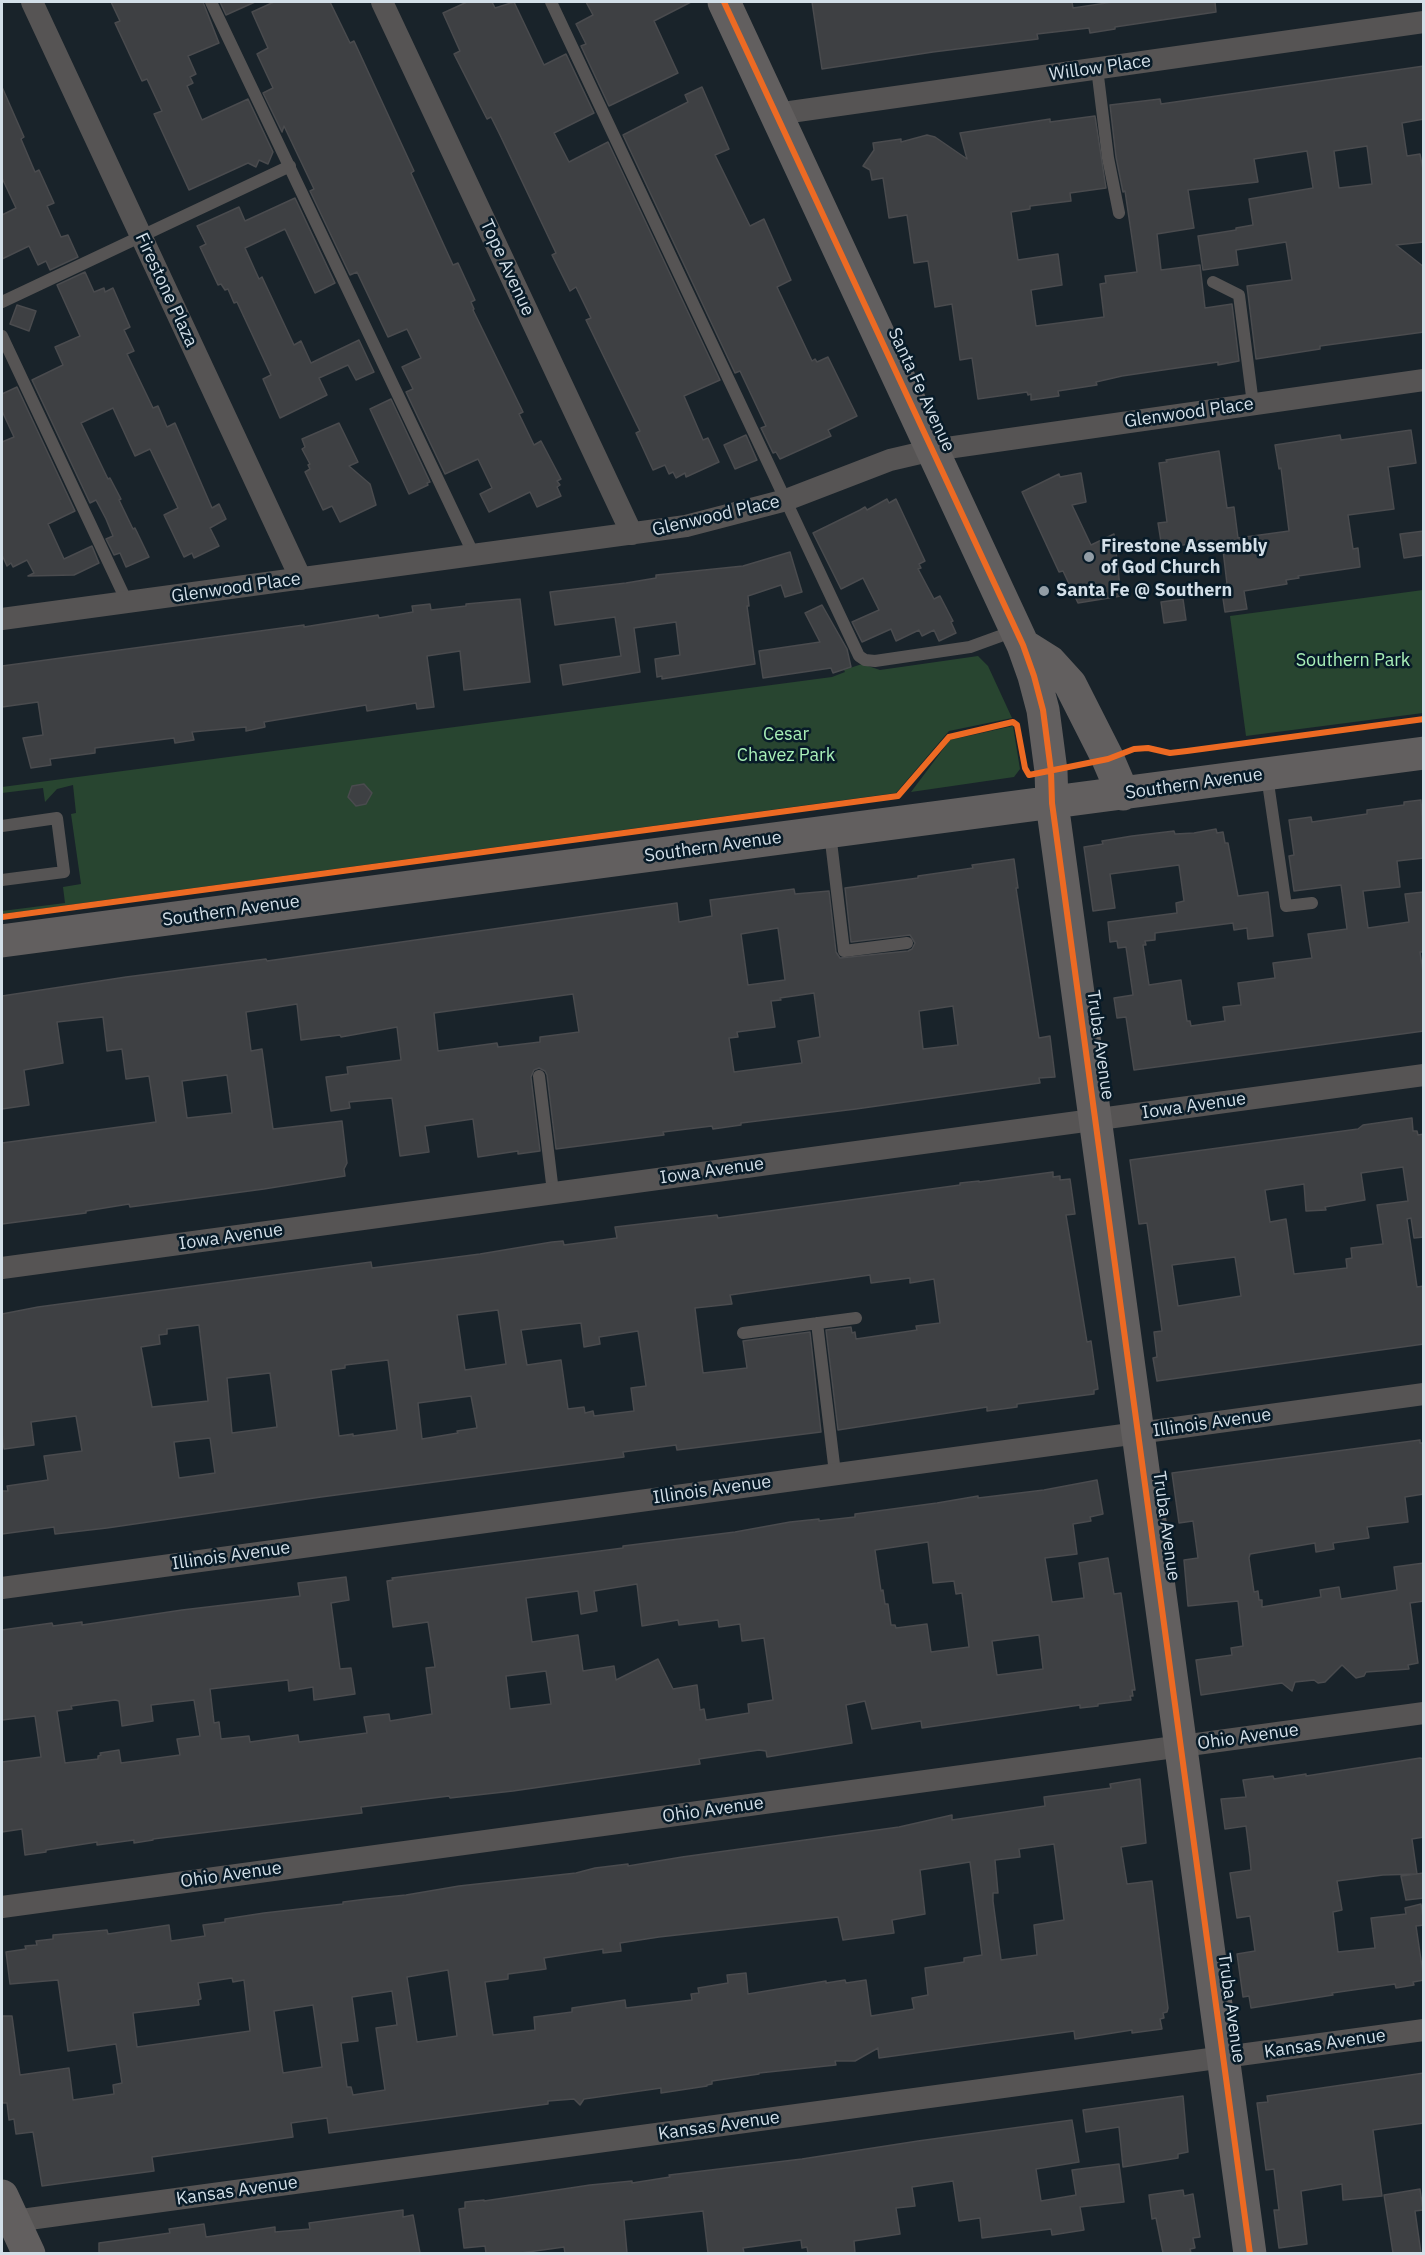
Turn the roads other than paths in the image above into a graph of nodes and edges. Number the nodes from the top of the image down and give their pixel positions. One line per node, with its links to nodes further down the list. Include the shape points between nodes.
1 (32, 2): 11 (street, Firestone Plaza)
2 (212, 2): 9 (lane)
3 (382, 2): 19 (street, Tope Avenue)
4 (550, 2): 18 (lane)
5 (724, 2): 8 (street, Santa Fe Avenue)
6 (1424, 22): 7 (street, Willow Place)
7 (1097, 68): 8 (street, Willow Place); 10 (lane)
8 (776, 114): 17 (street, Santa Fe Avenue)
9 (290, 166): 11 (lane); 20 (lane)
10 (1119, 213)
11 (141, 236): 13 (lane); 21 (street, Firestone Plaza)
12 (1213, 282): 16 (lane, via 1239,295)
13 (2, 302)
14 (2, 336): 22 (lane)
15 (1424, 380): 16 (street, Glenwood Place)
16 (1253, 404): 17 (street, Glenwood Place)
17 (933, 450): 18 (street, Glenwood Place, via 890,460); 24 (street, Santa Fe Avenue)
18 (786, 500): 19 (street, Glenwood Place, via 686,526); 24 (lane, via 859,656 865,660)
19 (632, 534): 20 (street, Glenwood Place)
20 (474, 555): 21 (street, Glenwood Place)
21 (302, 579): 22 (street, Glenwood Place)
22 (127, 602): 23 (street, Glenwood Place)
23 (2, 620)
24 (1020, 638): 27 (street, via 1070,684); 28 (street, Santa Fe Avenue, via 1043,710 1052,771)
25 (1424, 753): 26 (street, Southern Avenue)
26 (1267, 774): 27 (street, Southern Avenue); 32 (lane, via 1286,906)
27 (1123, 794): 28 (street, Southern Avenue)
28 (1052, 803): 30 (street, Southern Avenue); 37 (street, Truba Avenue)
29 (2, 826): 31 (lane, via 57,818 64,872)
30 (830, 832): 33 (street, Southern Avenue); 34 (lane, via 844,951)
31 (2, 880)
32 (1312, 903)
33 (2, 941)
34 (908, 943)
35 (1424, 1075): 37 (street, Iowa Avenue)
36 (539, 1076): 38 (lane)
37 (1095, 1120): 38 (street, Iowa Avenue); 44 (street, Truba Avenue)
38 (553, 1192): 39 (street, Iowa Avenue)
39 (2, 1268)
40 (856, 1318): 41 (lane)
41 (816, 1323): 42 (lane); 45 (lane)
42 (743, 1333)
43 (1424, 1394): 44 (street, Illinois Avenue)
44 (1138, 1434): 45 (street, Illinois Avenue); 48 (street, Truba Avenue)
45 (835, 1473): 46 (street, Illinois Avenue)
46 (2, 1588)
47 (1424, 1713): 48 (street, Ohio Avenue)
48 (1180, 1746): 49 (street, Ohio Avenue); 51 (street, Truba Avenue)
49 (2, 1907)
50 (1424, 2030): 51 (street, Kansas Avenue)
51 (1223, 2057): 52 (street, Kansas Avenue); 54 (street, Truba Avenue)
52 (8, 2209): 53 (street)
53 (29, 2253)
54 (1250, 2253)

